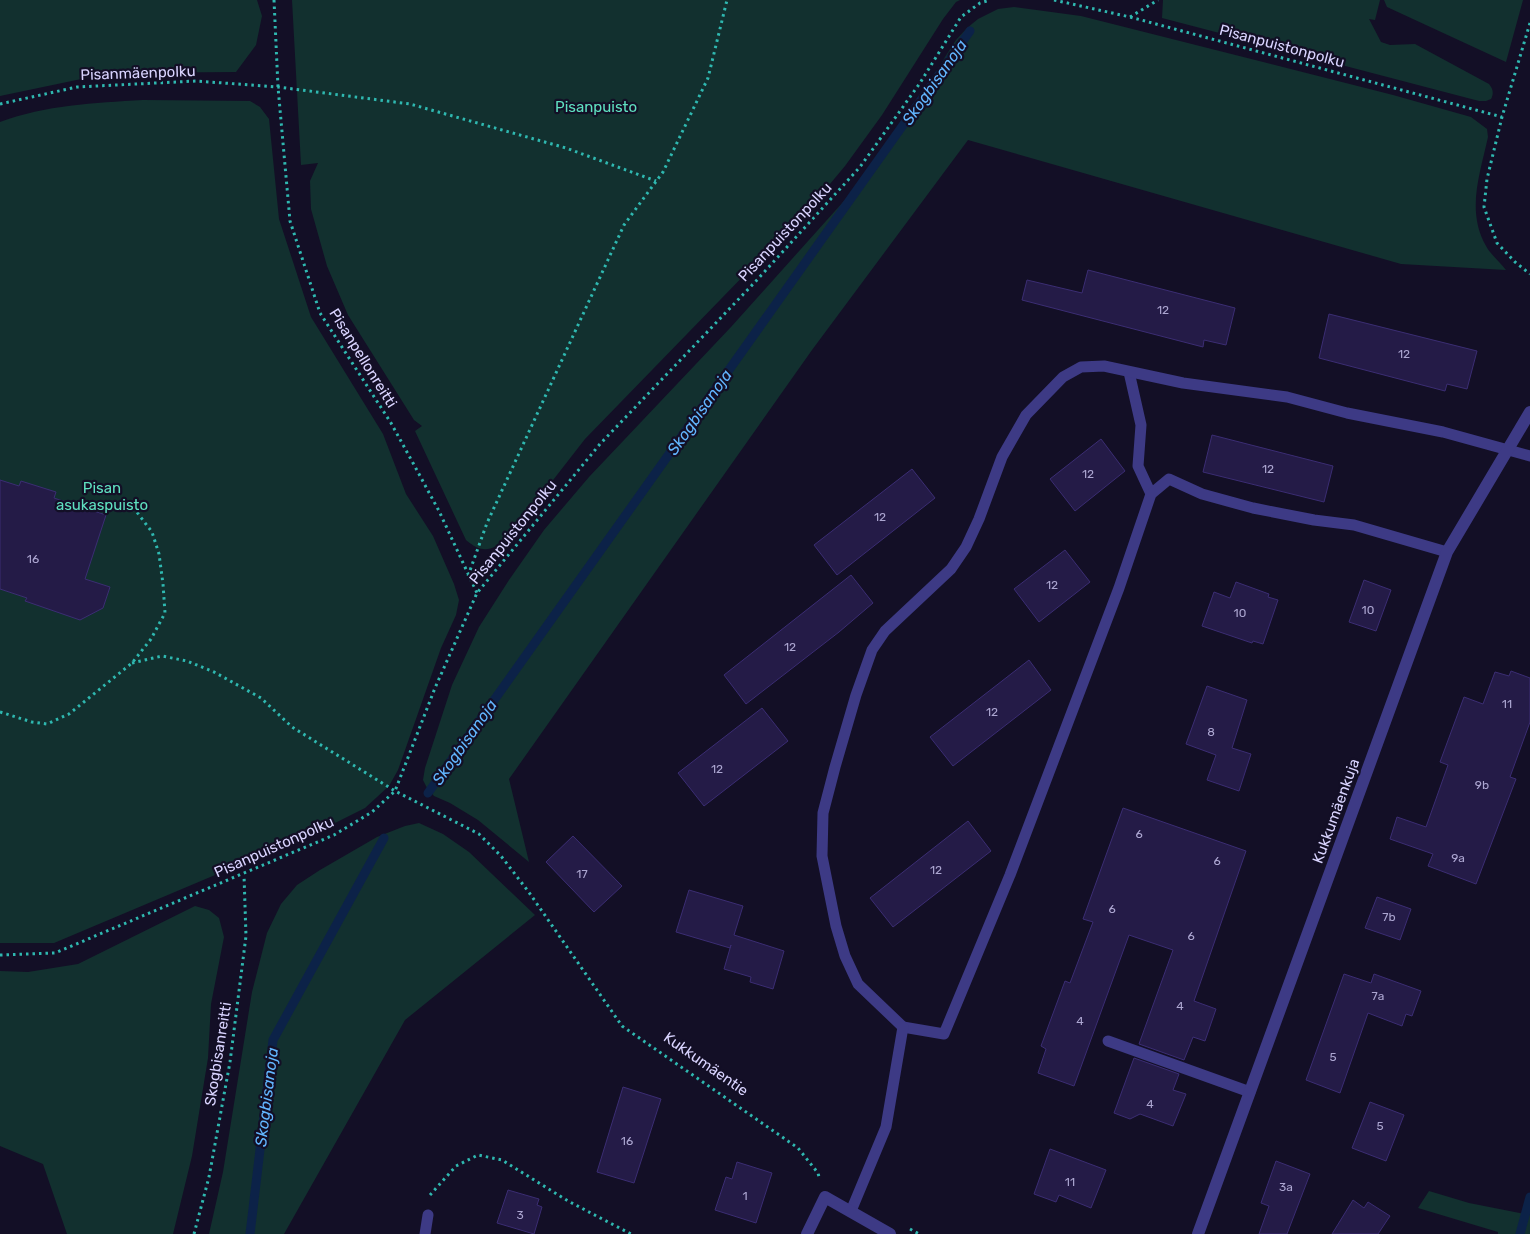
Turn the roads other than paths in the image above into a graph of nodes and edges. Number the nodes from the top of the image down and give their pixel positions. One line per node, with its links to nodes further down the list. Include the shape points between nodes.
1 (1129, 372): 3 (lane, via 1287,397 1443,432); 5 (lane, via 1141,425 1138,466); 7 (lane, via 1104,366 1081,368 1063,377 1026,415 1002,457 980,519 966,547 951,568 885,631 872,650 856,695 823,813 822,856 836,926 858,984)
2 (1530, 412): 3 (street, Kukkumäenkuja)
3 (1506, 450): 4 (lane); 6 (street, Kukkumäenkuja)
4 (1530, 456)
5 (1151, 494): 6 (lane, via 1169,479 1202,494 1253,508 1354,525); 7 (lane, via 1119,588 1010,875 944,1034)
6 (1446, 552): 9 (street, Kukkumäenkuja)
7 (903, 1027): 10 (lane, via 886,1128)
8 (1108, 1041): 9 (lane)
9 (1250, 1092): 15 (street, Kukkumäenkuja)
10 (850, 1211): 13 (street, via 825,1197); 14 (street)
11 (428, 1215): 12 (lane)
12 (425, 1234)
13 (807, 1234)
14 (890, 1234)
15 (1198, 1234)

